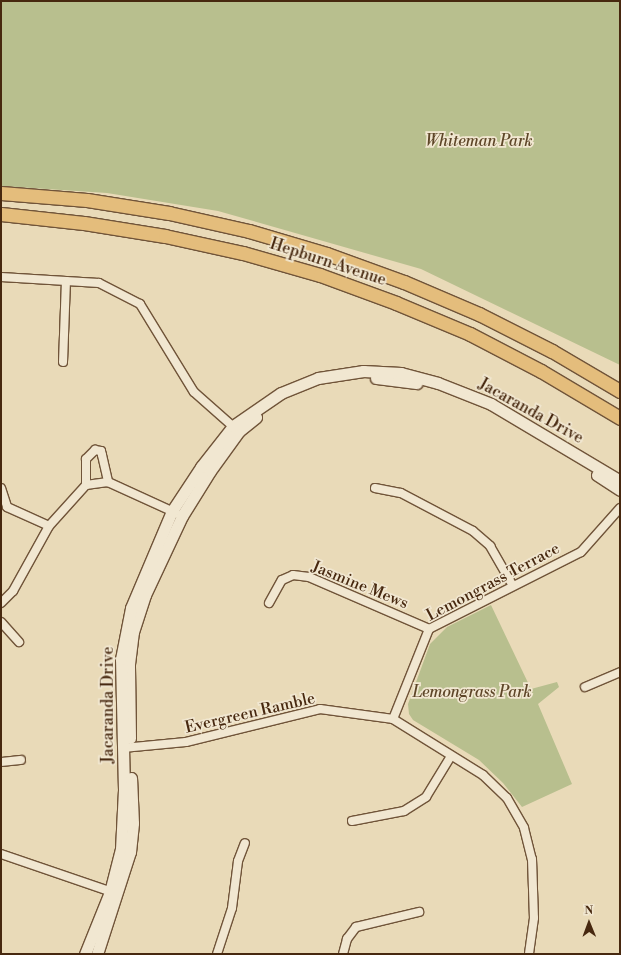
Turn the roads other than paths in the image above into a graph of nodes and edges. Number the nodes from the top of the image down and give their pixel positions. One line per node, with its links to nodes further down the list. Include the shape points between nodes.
1 (1, 193): 6 (main road, Hepburn Avenue, via 87,200 169,214 249,231 328,254 404,282 479,314 552,351)
2 (1, 214): 7 (main road, Hepburn Avenue, via 84,223 165,236 243,253 320,276 396,303 470,334 541,371)
3 (1, 278): 4 (street)
4 (66, 281): 5 (street); 8 (street, via 99,283 140,304 194,392)
5 (63, 362)
6 (620, 391)
7 (620, 418)
8 (236, 429): 9 (street, Jacaranda Drive, via 281,394 318,378 363,371 401,373 438,383 491,404); 14 (street, Jacaranda Drive, via 277,403 329,382 378,378 415,383 472,402 512,423); 16 (street, Jacaranda Drive, via 201,467); 17 (street, Jacaranda Drive)
9 (620, 481)
10 (108, 482): 11 (street); 11 (street, via 102,455 100,451 95,450 86,459); 16 (street)
11 (86, 485): 18 (street)
12 (1, 488): 18 (street, via 7,506)
13 (375, 488): 19 (street, via 401,493 473,532 490,546)
14 (620, 490)
15 (620, 508): 19 (street, Lemongrass Terrace, via 581,552)
16 (172, 511): 17 (street); 28 (street, Jacaranda Drive, via 143,574 126,627 121,659)
17 (182, 516): 28 (street, Jacaranda Drive, via 145,595 133,632 129,664)
18 (49, 526): 21 (street, via 13,591)
19 (513, 586): 23 (street, Lemongrass Terrace)
20 (269, 602): 23 (street, Jasmine Mews, via 282,580 293,576 309,577)
21 (1, 603)
22 (1, 622): 24 (street)
23 (429, 629): 27 (street, Lemongrass Terrace)
24 (19, 642)
25 (620, 672): 26 (street)
26 (585, 687)
27 (393, 719): 28 (street, Evergreen Ramble, via 320,709 186,742); 29 (street, Evergreen Ramble)
28 (126, 748): 35 (street, Jacaranda Drive, via 133,823 130,852)
29 (451, 756): 32 (street, via 426,797 404,811); 41 (street, Evergreen Ramble, via 483,775 507,798 524,828 532,866 534,918)
30 (21, 760): 31 (street)
31 (1, 762)
32 (352, 822)
33 (245, 843): 39 (street, via 238,861 232,908)
34 (1, 854): 35 (street)
35 (114, 893): 37 (street, Jacaranda Drive); 38 (street, Jacaranda Drive)
36 (419, 912): 40 (street, via 356,927 347,939)
37 (85, 954)
38 (97, 954)
39 (217, 954)
40 (343, 954)
41 (529, 954)

